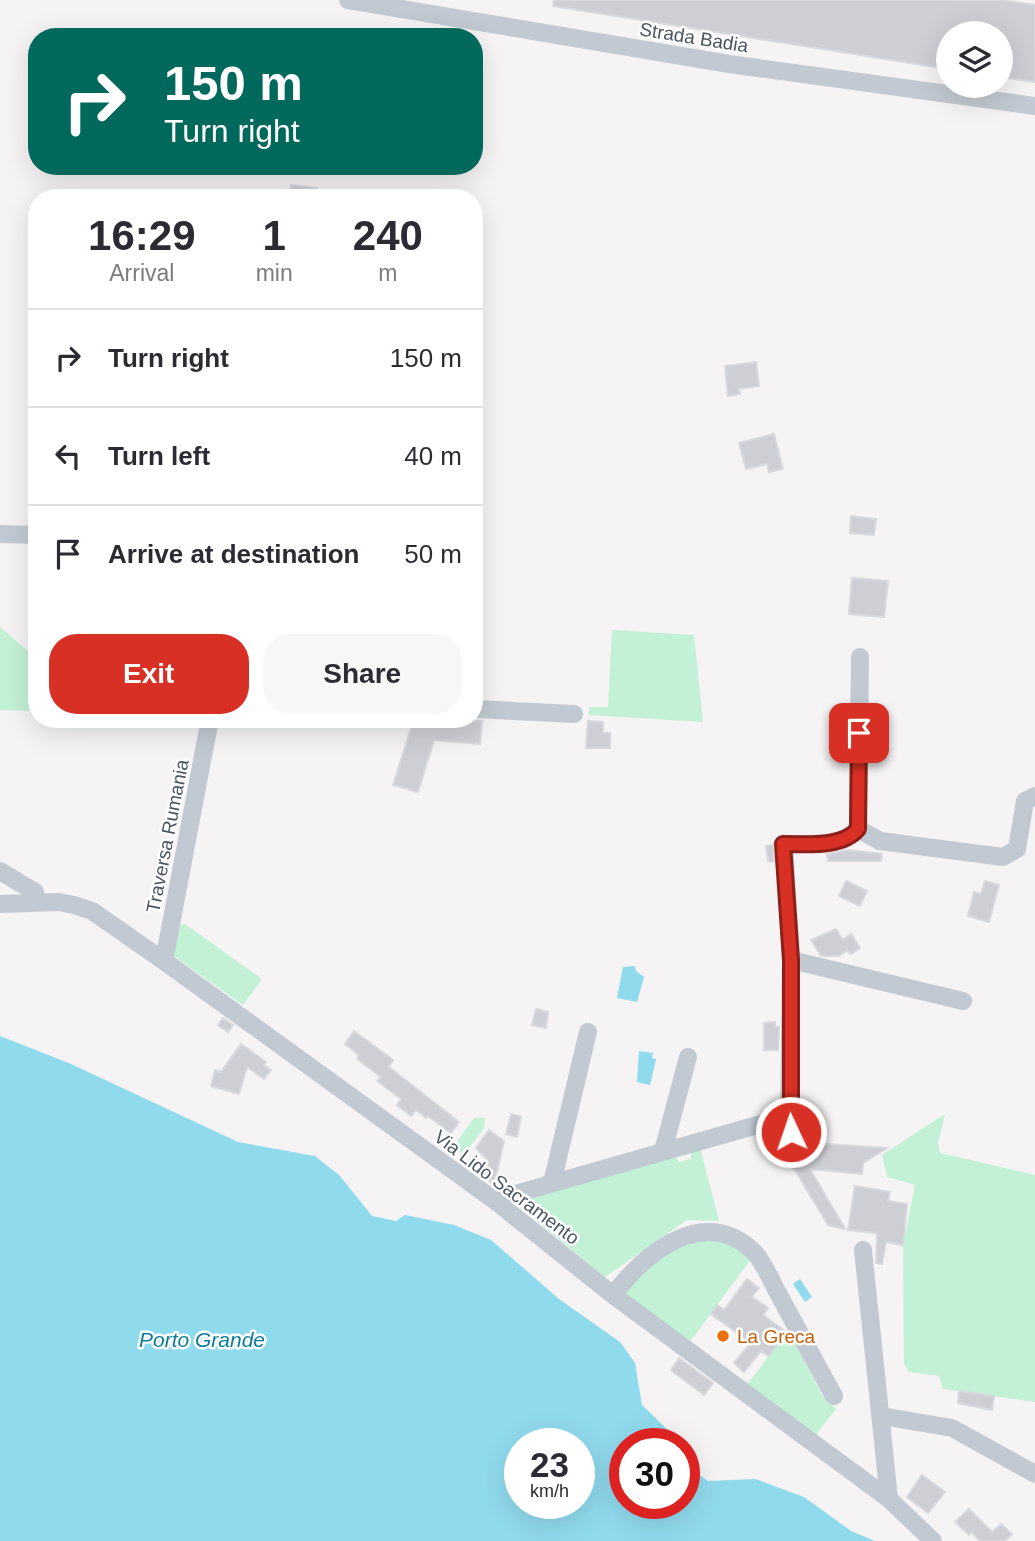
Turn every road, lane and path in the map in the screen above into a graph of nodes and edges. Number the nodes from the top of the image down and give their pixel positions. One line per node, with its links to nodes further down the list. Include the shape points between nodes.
1 (348, 0): 2 (street, Strada Badia, via 729,64)
2 (1035, 106)
3 (0, 534): 4 (street)
4 (28, 535)
5 (860, 657): 10 (street)
6 (483, 709): 7 (street)
7 (574, 714)
8 (208, 728): 15 (street, Traversa Rumania)
9 (1035, 796): 10 (street, via 1025,801 1017,849 1003,857 880,841)
10 (858, 829): 14 (street, via 851,838 838,842 783,844)
11 (0, 871): 12 (street, via 35,892)
12 (37, 902): 13 (street, Via Lido Sacramento); 15 (street, Via Lido Sacramento, via 59,902 92,911)
13 (0, 904)
14 (791, 960): 16 (street); 19 (street, via 790,1124)
15 (164, 961): 21 (street, Via Lido Sacramento)
16 (963, 1001)
17 (588, 1032): 20 (street)
18 (688, 1057): 19 (street)
19 (663, 1151): 20 (street)
20 (552, 1183): 21 (street)
21 (494, 1200): 23 (street, Via Lido Sacramento)
22 (863, 1250): 25 (street)
23 (613, 1295): 24 (street, via 630,1273 680,1237 701,1230 729,1234 756,1254); 27 (street, Via Lido Sacramento)
24 (834, 1396)
25 (881, 1416): 26 (street, via 953,1428); 27 (street)
26 (1035, 1474)
27 (889, 1499): 28 (street, Via Lido Sacramento)
28 (933, 1541)

